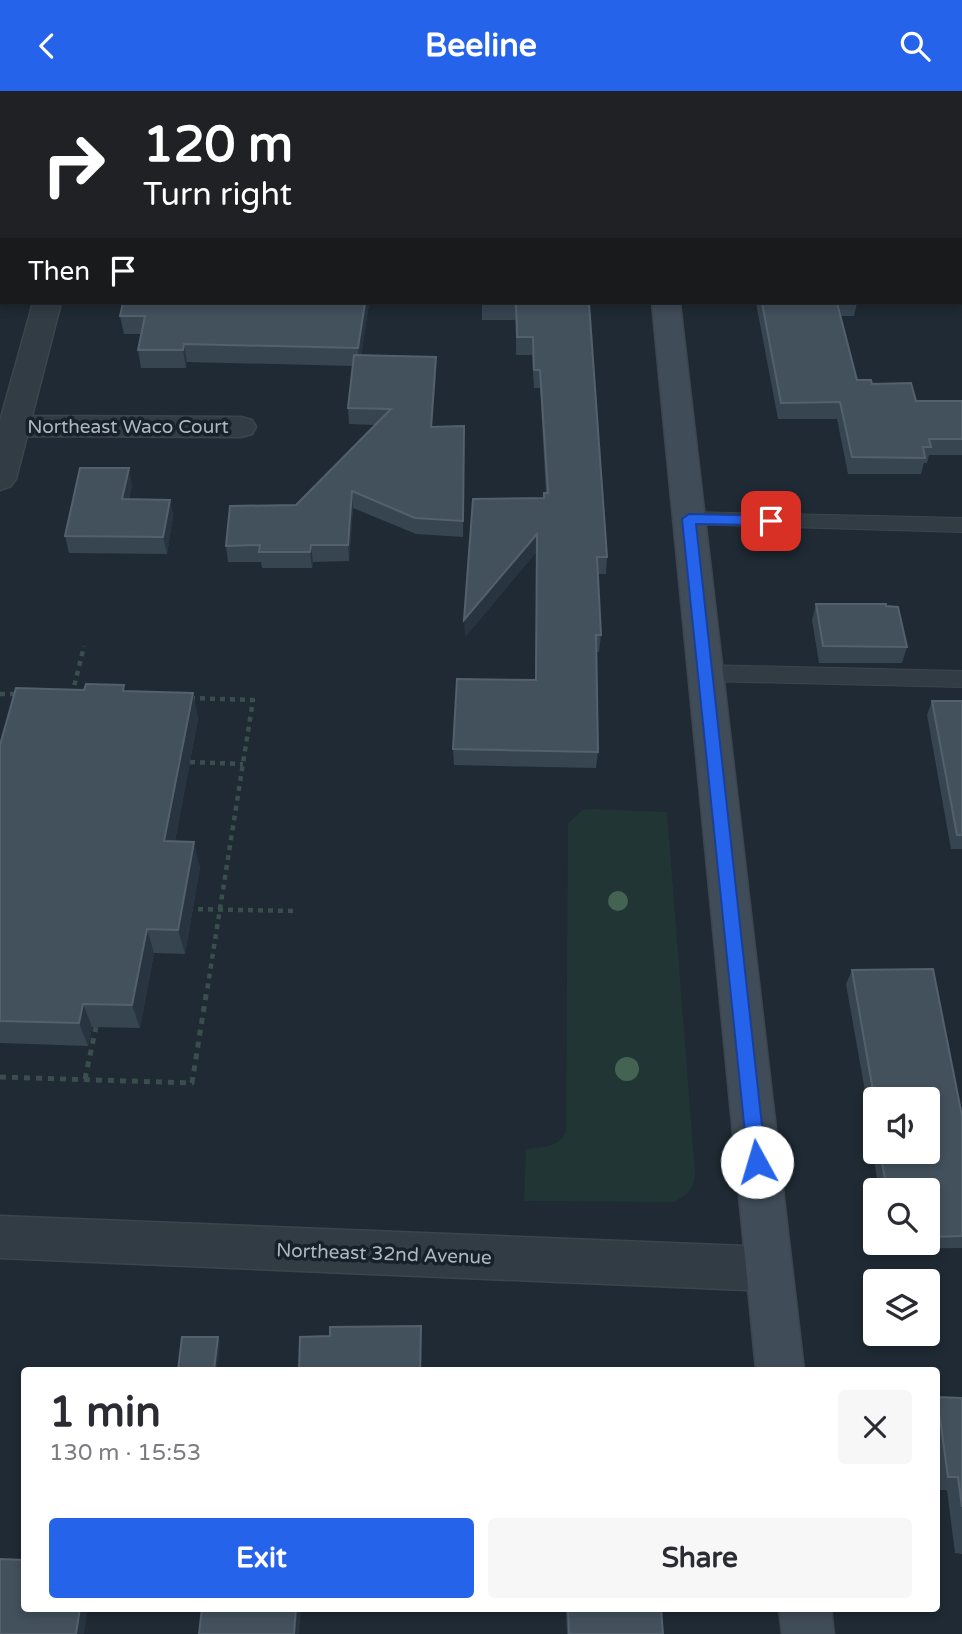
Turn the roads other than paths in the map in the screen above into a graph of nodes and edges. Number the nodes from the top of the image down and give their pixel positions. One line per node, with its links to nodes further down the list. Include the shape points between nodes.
1 (46, 305): 3 (street)
2 (666, 305): 6 (street)
3 (14, 426): 4 (street, Northeast Waco Court); 5 (street)
4 (241, 427)
5 (0, 479)
6 (689, 519): 7 (lane); 8 (street)
7 (962, 525)
8 (705, 673): 9 (lane); 11 (street)
9 (962, 680)
10 (0, 1237): 11 (street, Northeast 32nd Avenue)
11 (769, 1269): 12 (street)
12 (780, 1367)
13 (805, 1612): 14 (street)
14 (808, 1634)

